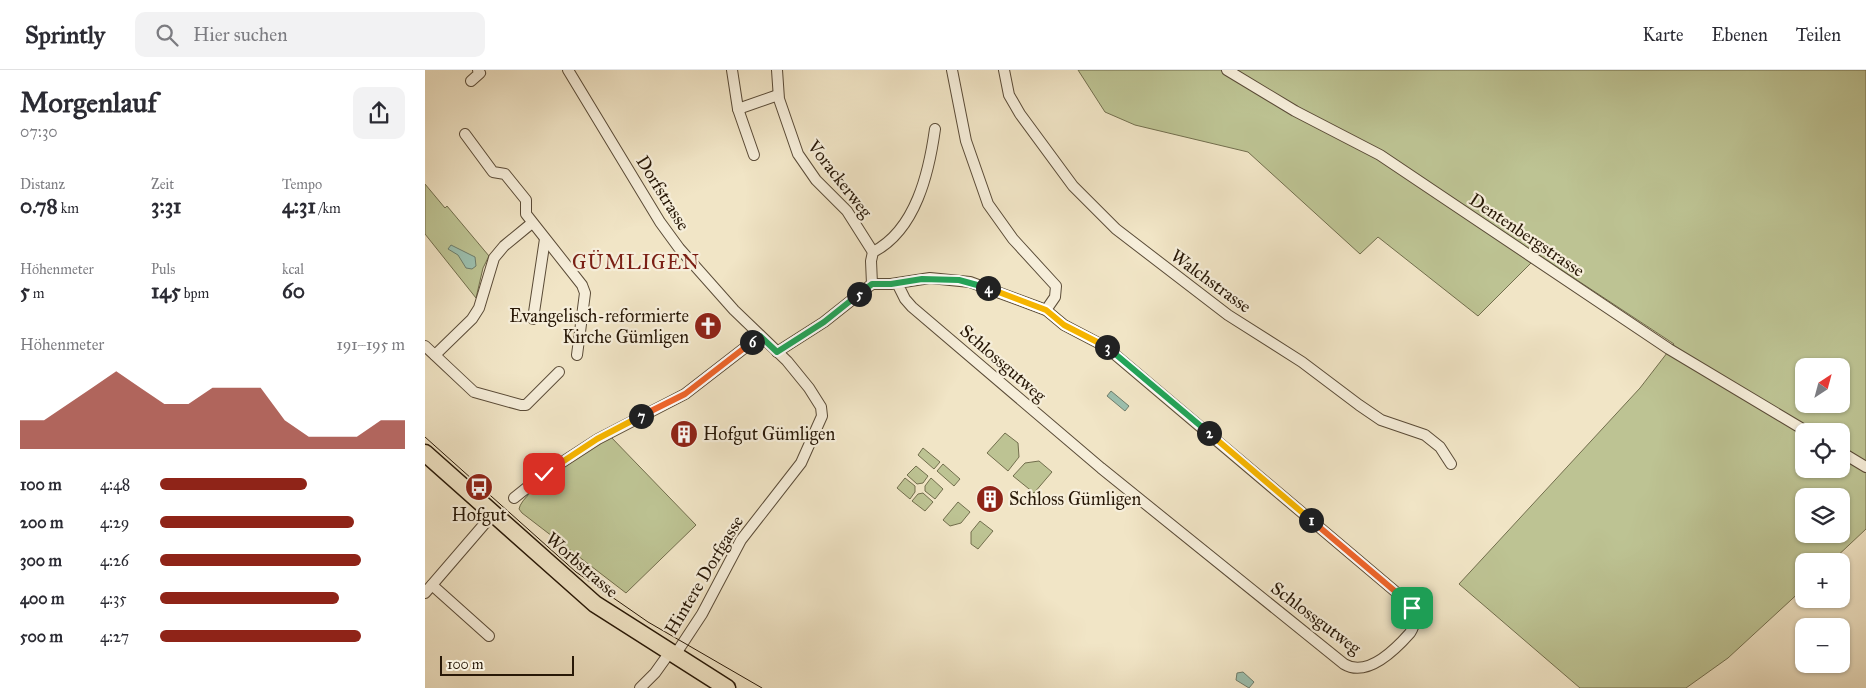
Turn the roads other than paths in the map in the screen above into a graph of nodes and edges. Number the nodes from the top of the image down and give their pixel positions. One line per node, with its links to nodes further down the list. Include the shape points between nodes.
1 (478, 70): 8 (street, via 481,73)
2 (568, 70): 21 (street, Dorfstrasse, via 660,222 710,284)
3 (732, 70): 10 (street)
4 (777, 70): 9 (street, Vorackerweg)
5 (952, 70): 19 (street, via 966,141 988,204 1013,239 1056,286 1055,297)
6 (1004, 70): 31 (street, Walchstrasse, via 1009,95 1034,134 1073,186 1116,229 1221,310 1302,362 1381,420 1425,435 1440,447)
7 (1227, 70): 28 (street, Dentenbergstrasse, via 1295,111 1379,155 1669,349)
8 (471, 81)
9 (778, 95): 10 (street); 16 (street, Vorackerweg, via 798,154 816,180 847,211)
10 (738, 109): 13 (street)
11 (935, 129): 16 (street, via 916,203 904,223)
12 (465, 134): 14 (street, via 493,172 505,174 525,200 526,214)
13 (755, 155)
14 (532, 223): 15 (street); 24 (street, via 494,258 479,308)
15 (545, 239): 20 (street); 25 (street, via 585,293)
16 (873, 252): 18 (street)
17 (897, 283): 18 (street); 19 (street, via 922,279 964,281); 19 (street, Schlossgutweg, via 912,307 1101,468 1344,664 1355,669 1368,667 1410,633 1414,613 1403,598 1121,358 1064,325)
18 (872, 284): 23 (street, via 824,322)
19 (1046, 310)
20 (533, 319)
21 (760, 336): 23 (street, Dorfstrasse); 33 (street, via 685,394 597,439)
22 (425, 346): 24 (street)
23 (777, 352): 27 (street, Dorfstrasse, via 816,397)
24 (435, 355): 26 (street, via 474,392 521,405 525,405)
25 (577, 355)
26 (559, 372)
27 (822, 412): 37 (street, Hintere Dorfgasse, via 801,463 741,540 702,614)
28 (1795, 424)
29 (425, 453): 34 (main road, Worbstrasse)
30 (1850, 457): 32 (street)
31 (1451, 464)
32 (1866, 467)
33 (514, 498)
34 (493, 514): 35 (street); 37 (main road, Worbstrasse, via 595,604)
35 (429, 589): 36 (street)
36 (489, 636)
37 (672, 653): 38 (street, Hintere Dorfgasse); 39 (main road, Worbstrasse)
38 (640, 688)
39 (727, 688)

